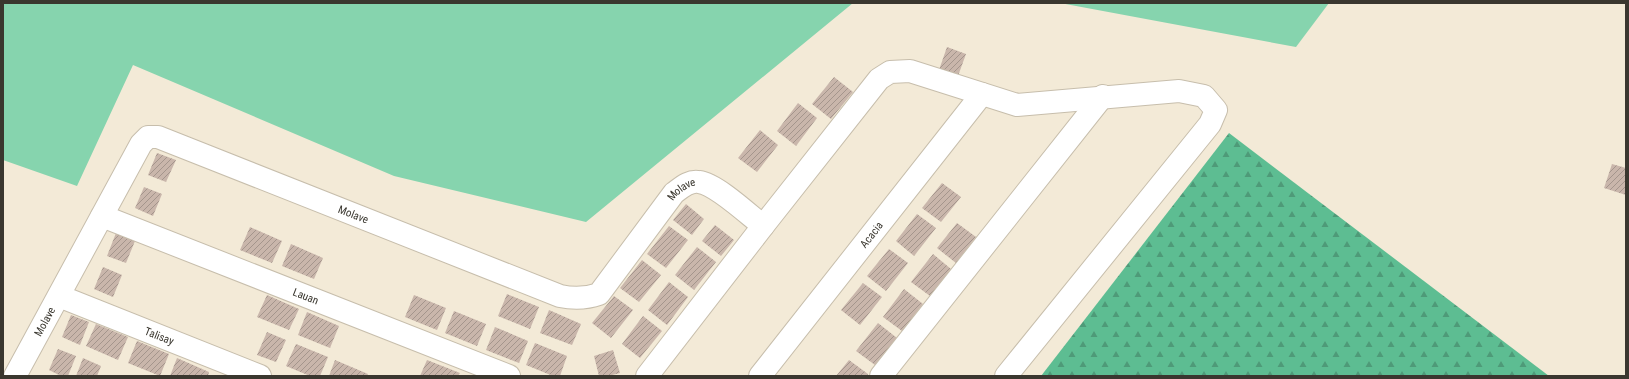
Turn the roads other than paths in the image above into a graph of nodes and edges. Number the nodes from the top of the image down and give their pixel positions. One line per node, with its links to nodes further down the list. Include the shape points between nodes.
1 (982, 94): 2 (street, via 1017,105); 4 (street, via 910,72 890,72 879,79); 10 (street, Acacia)
2 (1103, 96): 11 (street); 12 (street, via 1179,91 1204,96 1216,110 1210,124)
3 (102, 216): 4 (street, Molave, via 141,144 148,137 158,137 552,293 573,299 599,294 674,193 685,184 698,181 711,185); 5 (street, Molave); 8 (street, Lauan)
4 (763, 226): 9 (street)
5 (59, 296): 6 (street, Molave); 7 (street, Talisay)
6 (20, 374)
7 (260, 376)
8 (509, 376)
9 (647, 376)
10 (760, 376)
11 (880, 376)
12 (1006, 376)

